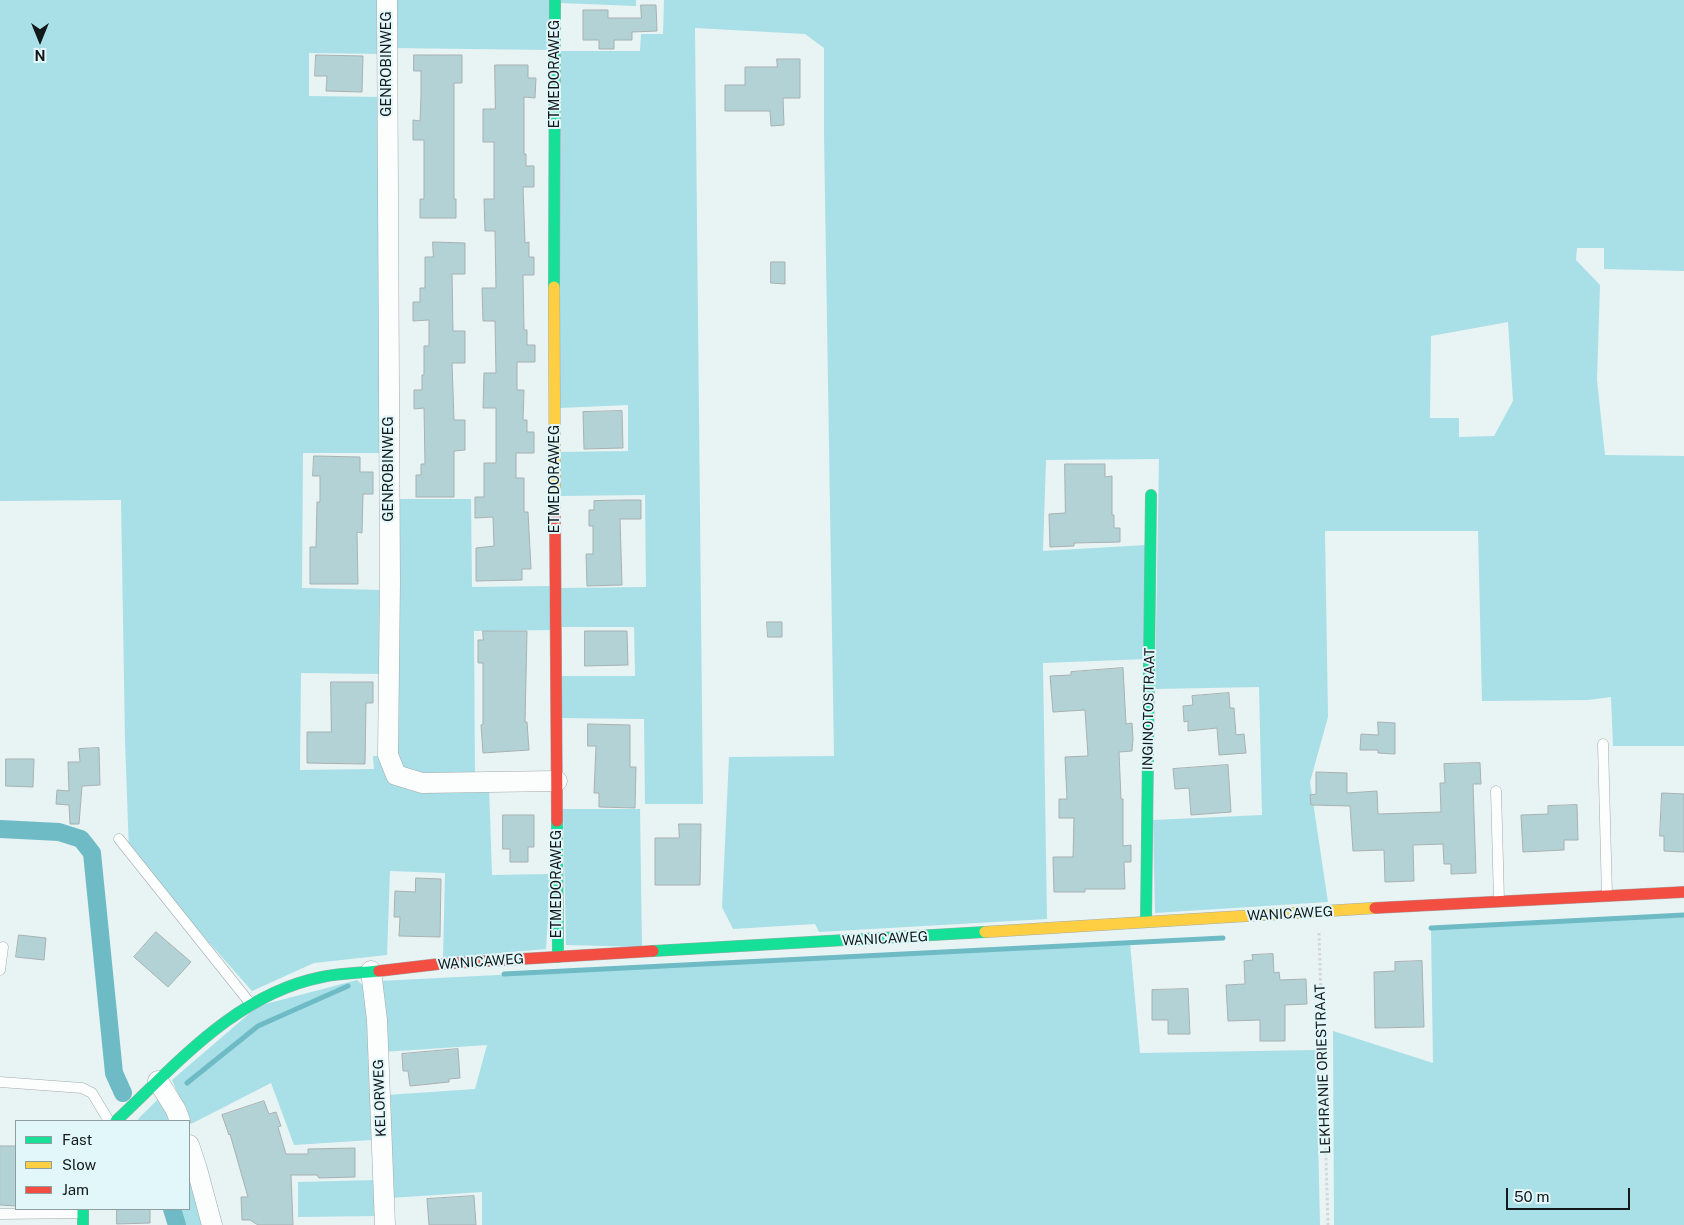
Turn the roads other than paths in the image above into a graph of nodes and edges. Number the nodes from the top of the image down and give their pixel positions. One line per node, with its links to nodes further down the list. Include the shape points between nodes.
1 (387, 0): 5 (street, GENROBINWEG, via 388,755 396,775 422,783)
2 (555, 0): 5 (street, ETMEDORAWEG)
3 (1151, 495): 11 (street, INGINOTOSTRAAT)
4 (1603, 744): 9 (lane)
5 (557, 781): 13 (street, ETMEDORAWEG)
6 (1496, 791): 10 (lane)
7 (119, 840): 16 (lane)
8 (1684, 892): 9 (street, WANICAWEG)
9 (1607, 896): 10 (street, WANICAWEG)
10 (1499, 901): 11 (street, WANICAWEG)
11 (1146, 922): 13 (street, WANICAWEG)
12 (3, 947): 14 (lane)
13 (558, 957): 15 (street, WANICAWEG)
14 (0, 970)
15 (371, 971): 16 (street, WANICAWEG, via 322,977); 27 (street, KELORWEG, via 377,1020)
16 (250, 1004): 17 (street, WANICAWEG, via 206,1036)
17 (158, 1081): 20 (street, WANICAWEG); 21 (street)
18 (0, 1082): 19 (lane, via 82,1088 92,1093)
19 (109, 1120)
20 (117, 1120)
21 (180, 1120)
22 (190, 1148): 26 (street)
23 (83, 1211): 24 (lane); 25 (street)
24 (0, 1214)
25 (83, 1225)
26 (212, 1225)
27 (385, 1225)

